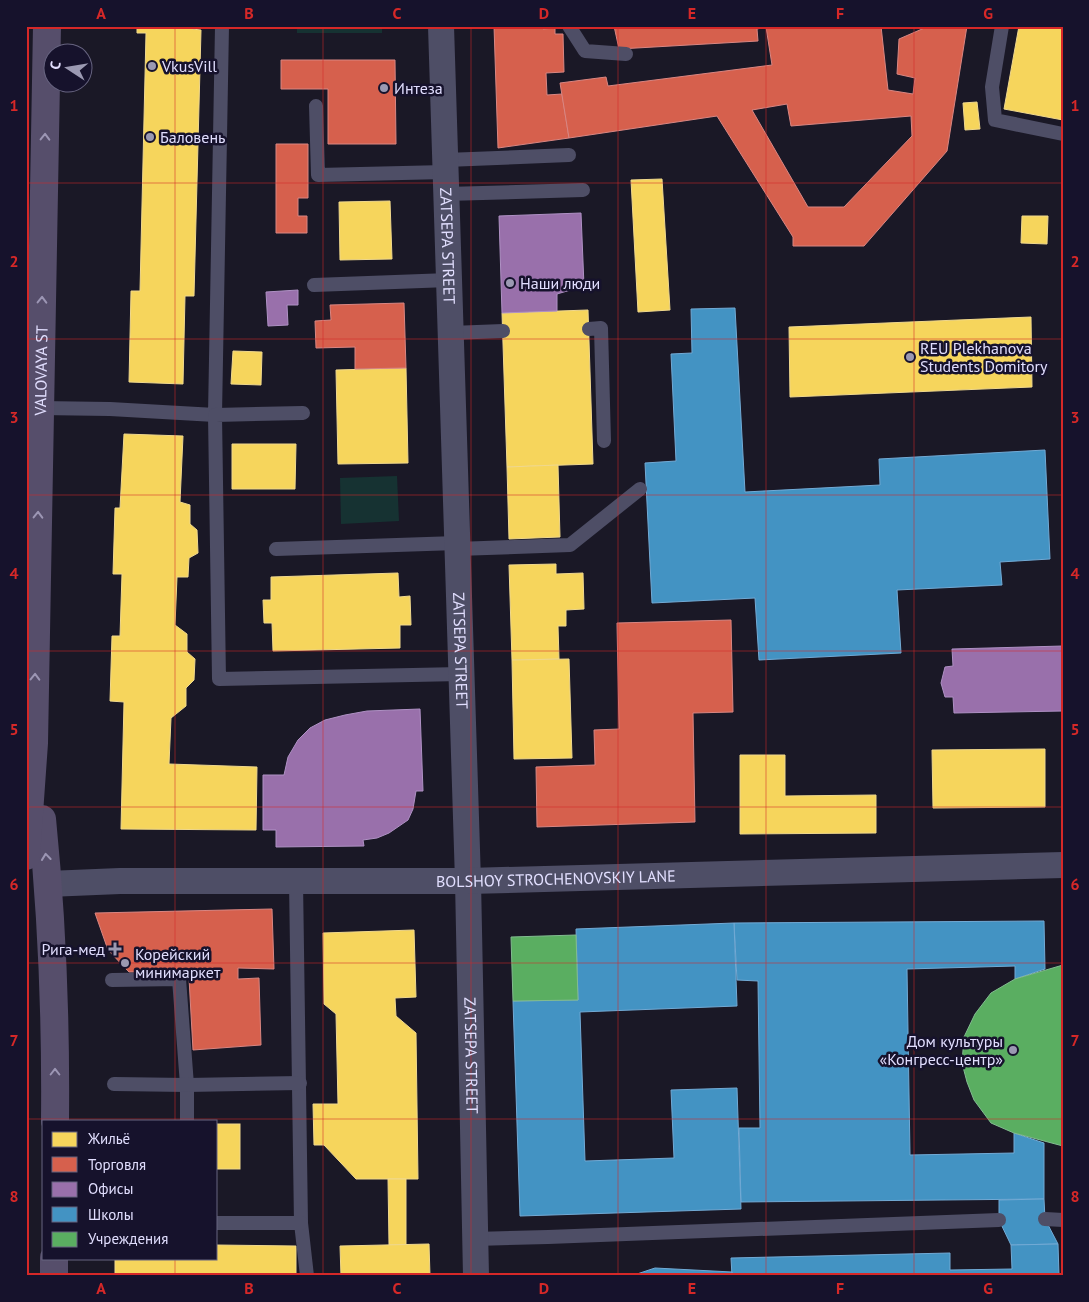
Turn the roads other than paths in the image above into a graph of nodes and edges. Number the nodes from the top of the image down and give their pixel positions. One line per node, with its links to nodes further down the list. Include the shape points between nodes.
1 (48, 26): 17 (main road, VALOVAYA ST, one-way to 1)
2 (222, 26): 19 (lane)
3 (441, 26): 10 (street, ZATSEPA STREET)
4 (569, 26): 6 (lane, via 584,51)
5 (1002, 26): 8 (lane, via 992,87 995,120)
6 (626, 54)
7 (316, 106): 10 (lane, via 318,175)
8 (1063, 134)
9 (569, 155): 10 (lane)
10 (446, 175): 11 (lane); 12 (street, ZATSEPA STREET)
11 (583, 190)
12 (449, 280): 13 (lane); 16 (street, ZATSEPA STREET)
13 (314, 285)
14 (589, 329): 20 (lane, via 601,328)
15 (503, 332): 16 (lane)
16 (450, 333): 22 (street, ZATSEPA STREET)
17 (40, 408): 19 (lane); 25 (main road, VALOVAYA ST, one-way to 17)
18 (303, 413): 19 (lane)
19 (215, 415): 24 (lane, via 219,679)
20 (604, 442)
21 (640, 489): 22 (lane, via 570,545)
22 (457, 546): 23 (lane); 24 (street, ZATSEPA STREET)
23 (276, 549)
24 (461, 674): 28 (street, ZATSEPA STREET)
25 (34, 743): 26 (main road); 30 (main road, one-way to 25)
26 (26, 856)
27 (1063, 866): 28 (street, BOLSHOY STROCHENOVSKIY LANE)
28 (468, 880): 29 (street, BOLSHOY STROCHENOVSKIY LANE); 42 (street, ZATSEPA STREET)
29 (296, 881): 30 (street, BOLSHOY STROCHENOVSKIY LANE, via 120,880); 32 (lane)
30 (48, 884): 35 (main road, one-way to 30)
31 (112, 980): 34 (lane, via 178,979)
32 (300, 1083): 34 (lane); 41 (lane)
33 (114, 1084): 34 (lane)
34 (187, 1085): 36 (lane)
35 (55, 1120)
36 (187, 1120)
37 (1045, 1219): 39 (lane)
38 (999, 1220): 42 (lane)
39 (1063, 1220)
40 (218, 1223): 41 (lane)
41 (301, 1223): 45 (lane)
42 (475, 1238): 46 (street, ZATSEPA STREET)
43 (54, 1260): 44 (main road)
44 (54, 1276)
45 (307, 1276)
46 (476, 1276)

